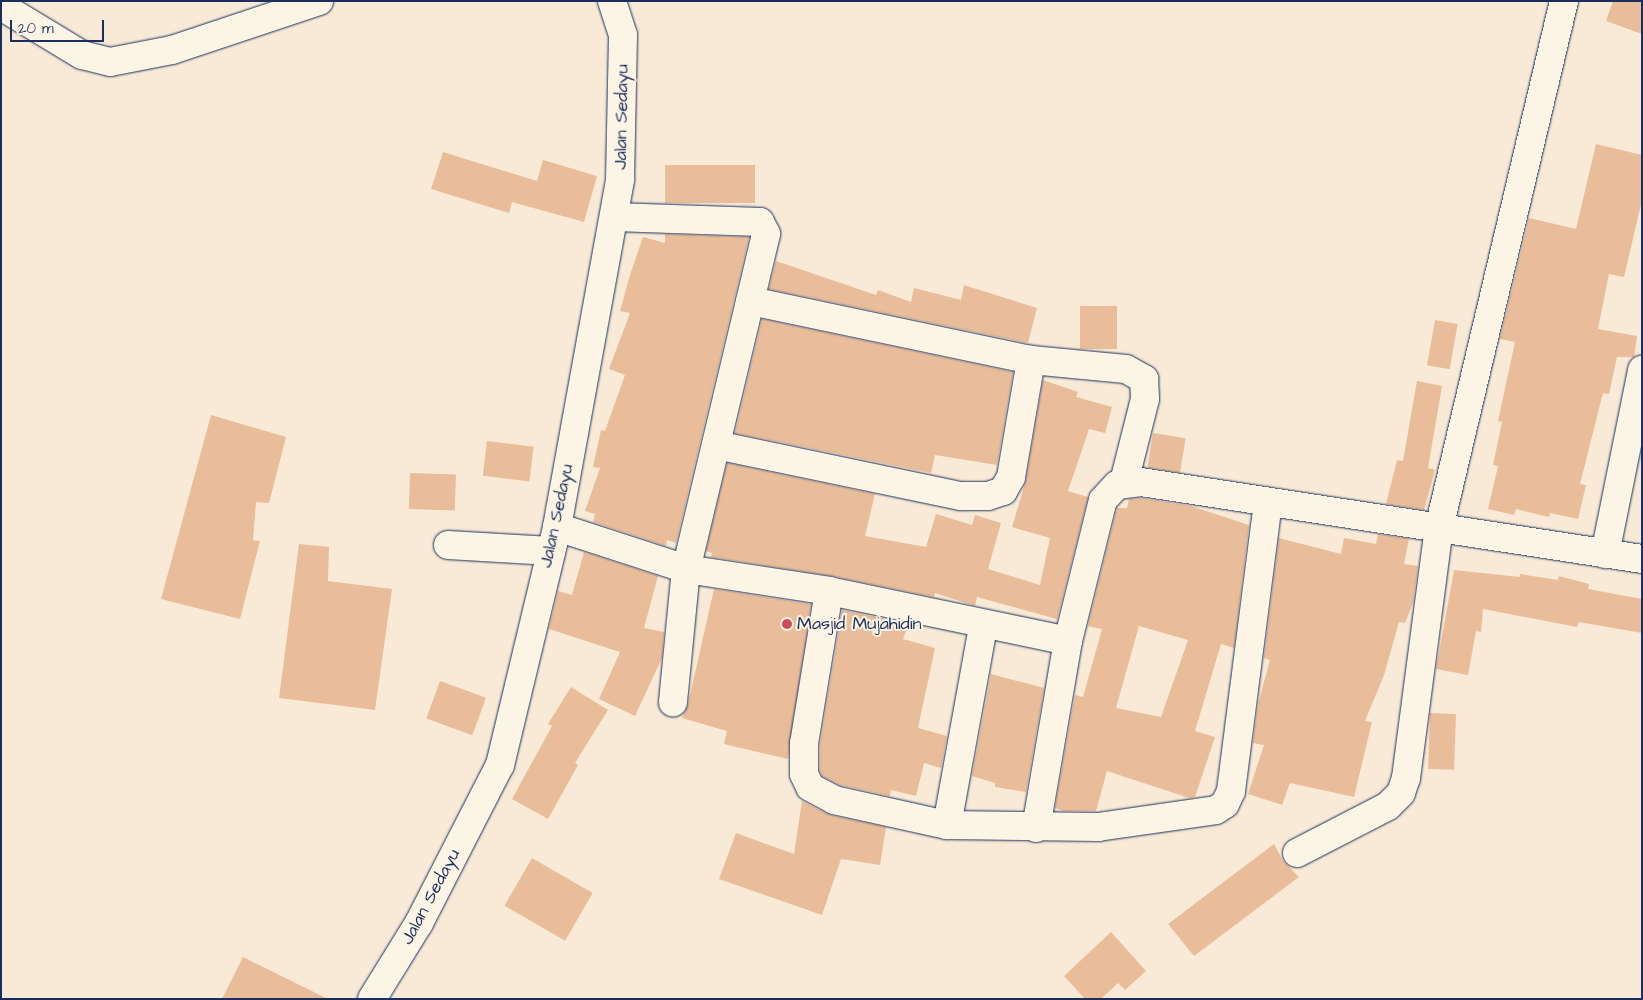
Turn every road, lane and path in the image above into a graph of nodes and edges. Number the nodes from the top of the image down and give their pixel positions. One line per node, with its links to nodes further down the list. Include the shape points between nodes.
1 (319, 1): 4 (street, via 172,50 110,62 82,55)
2 (612, 1): 5 (street, Jalan Sedayu, via 623,35 620,179)
3 (1564, 1): 12 (street)
4 (1, 6)
5 (614, 217): 6 (street, via 760,222 766,234); 13 (street, Jalan Sedayu)
6 (750, 300): 7 (street); 9 (street)
7 (1031, 360): 9 (street, via 1011,477 1003,491 988,496 961,496); 10 (street, via 1126,369 1144,379 1145,399)
8 (1642, 370): 15 (street)
9 (716, 445): 17 (street)
10 (1124, 482): 11 (street); 20 (street, via 1111,489 1103,500)
11 (1268, 502): 12 (street); 23 (street, via 1231,792 1225,804 1216,810 1098,826)
12 (1439, 528): 15 (street); 24 (street, via 1406,778 1401,792 1388,806)
13 (554, 539): 14 (street); 17 (street); 25 (street, Jalan Sedayu, via 500,765 419,923)
14 (448, 545)
15 (1605, 554): 16 (street)
16 (1642, 559)
17 (686, 570): 18 (street); 21 (street)
18 (829, 591): 19 (street); 22 (street, via 804,742 804,774 810,787 834,800)
19 (984, 626): 20 (street); 22 (street)
20 (1068, 641): 23 (street)
21 (673, 702)
22 (947, 826): 23 (street)
23 (1036, 828)
24 (1297, 853)
25 (372, 999)

